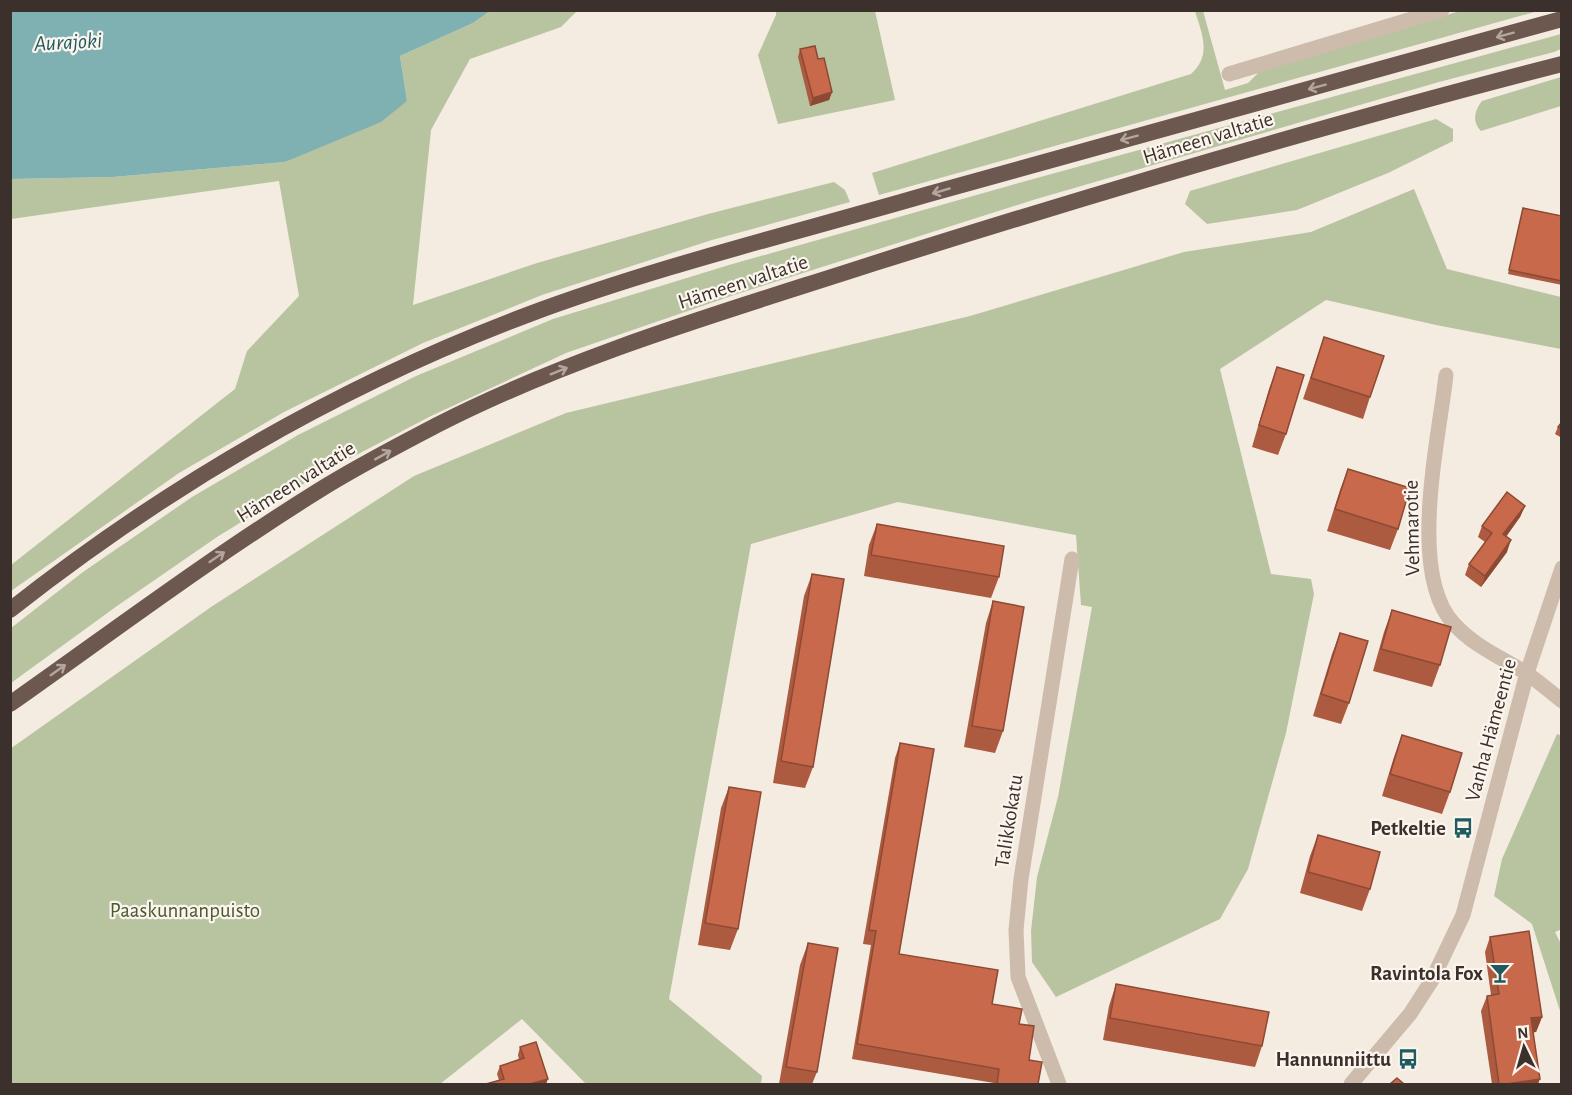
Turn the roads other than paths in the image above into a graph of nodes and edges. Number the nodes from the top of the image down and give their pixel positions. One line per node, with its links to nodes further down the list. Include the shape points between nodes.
1 (1442, 10): 4 (street)
2 (1562, 19): 8 (highway, Hämeen valtatie, one-way to 8, via 721,251 526,315 423,358 291,423 163,500)
3 (1562, 64): 11 (highway, Hämeen valtatie, one-way to 3, via 321,489 439,424 535,380 622,345 1032,213 1313,130)
4 (1229, 74)
5 (1446, 375): 9 (street, Vehmarotie, via 1429,507 1437,599 1453,623 1476,644)
6 (1072, 559): 12 (street, Talikkokatu, via 1016,930 1017,977)
7 (1562, 568): 9 (street, Vanha Hämeentie)
8 (10, 610)
9 (1527, 673): 10 (street); 13 (street, Vanha Hämeentie, via 1463,915 1432,980 1410,1014)
10 (1562, 701)
11 (10, 704)
12 (1059, 1084)
13 (1351, 1084)

